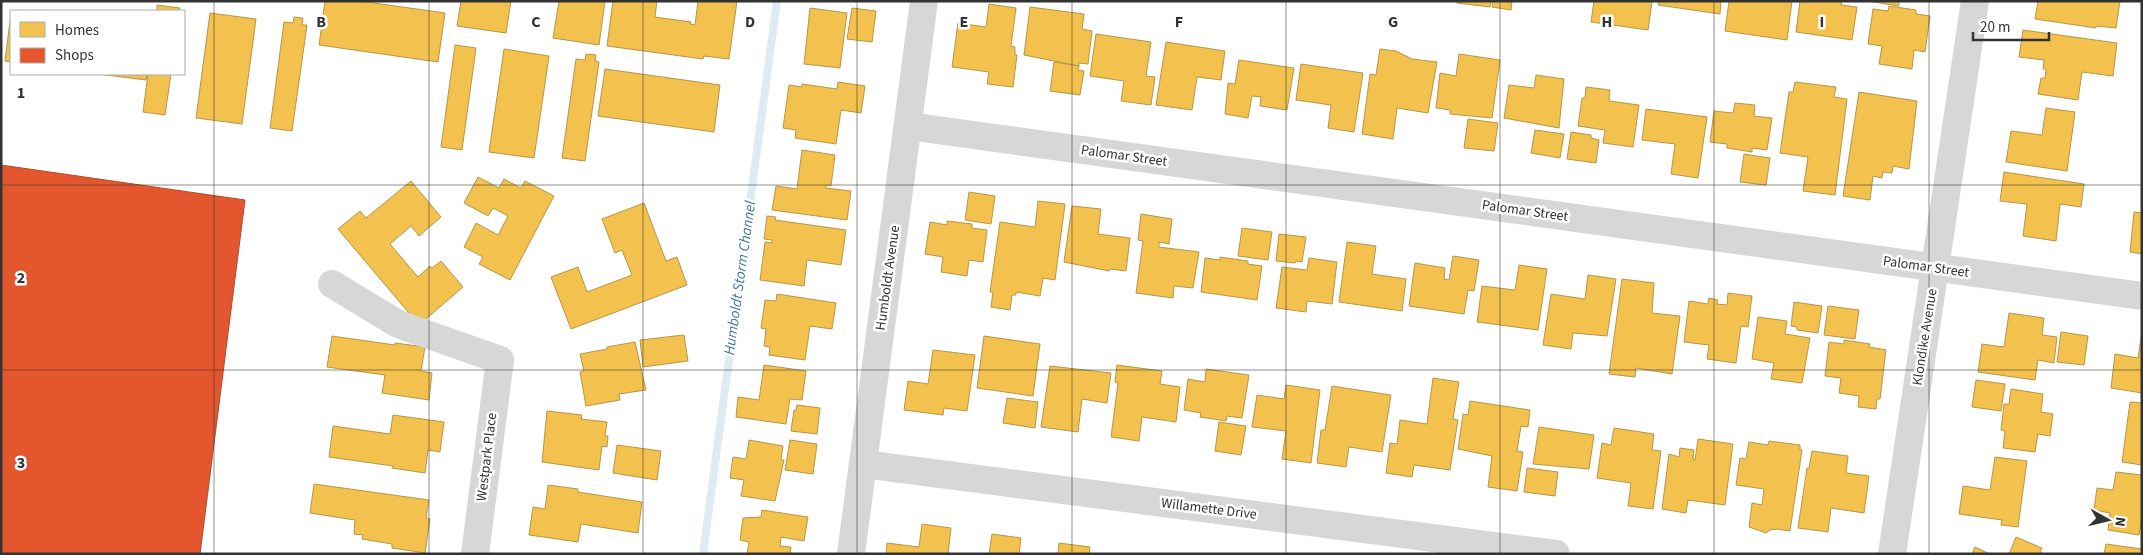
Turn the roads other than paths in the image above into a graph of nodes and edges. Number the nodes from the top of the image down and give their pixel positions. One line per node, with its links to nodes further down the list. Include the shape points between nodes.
1 (924, 1): 3 (street, Humboldt Avenue)
2 (1975, 1): 4 (street, Klondike Avenue)
3 (908, 126): 4 (street, Palomar Street); 7 (street, Humboldt Avenue)
4 (1935, 268): 6 (street, Palomar Street); 11 (street, Klondike Avenue)
5 (332, 284): 8 (street, Westpark Place, via 398,324 500,360)
6 (2142, 296)
7 (863, 464): 9 (street, Humboldt Avenue); 10 (street, Willamette Drive)
8 (475, 554)
9 (851, 554)
10 (1556, 554)
11 (1892, 554)

